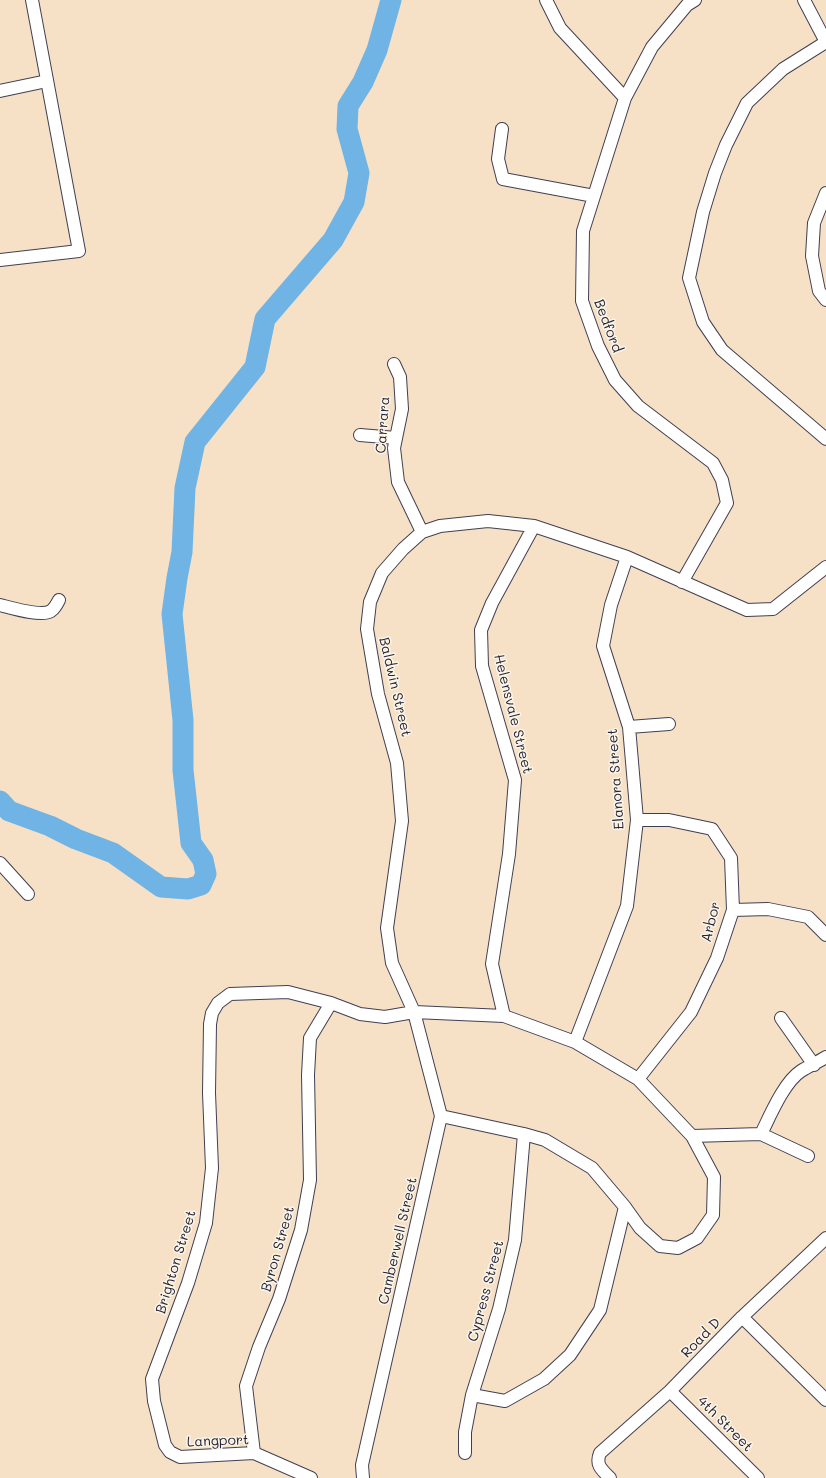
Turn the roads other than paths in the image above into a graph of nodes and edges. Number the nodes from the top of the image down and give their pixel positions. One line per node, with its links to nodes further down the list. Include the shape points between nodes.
1 (32, 0): 6 (street)
2 (546, 0): 8 (street, via 560,28)
3 (804, 0): 5 (street)
4 (689, 2): 8 (street, Bedford, via 652,47)
5 (826, 42): 17 (street, via 783,69 747,103 715,173 703,212 690,278 703,322 722,350)
6 (47, 81): 7 (street); 12 (street, via 79,251)
7 (0, 91)
8 (625, 98): 11 (street, Bedford)
9 (502, 129): 11 (street, via 498,159 503,179)
10 (826, 193): 13 (street, via 814,223 812,256 819,292)
11 (594, 196): 22 (street, Bedford, via 583,231 582,301 598,346 615,380 638,406 713,463 722,480 727,503)
12 (0, 260)
13 (826, 300)
14 (394, 364): 16 (street, Carrara, via 400,376 402,409)
15 (360, 435): 16 (street)
16 (396, 438): 19 (street, Carrara, via 394,448 398,482)
17 (826, 439)
18 (534, 526): 19 (street, Baldwin Street, via 488,521 440,526); 20 (street, Baldwin Street); 34 (street, Helensvale Street, via 492,603 481,630 482,666 515,780 509,854 492,964)
19 (422, 532): 33 (street, Baldwin Street, via 382,573 370,602 367,629 378,694 397,762 402,821 387,928 392,963)
20 (627, 558): 22 (street, Baldwin Street); 26 (street, Elanora Street, via 611,605 603,646)
21 (826, 567): 22 (street, Baldwin Street, via 772,609 747,610)
22 (682, 582)
23 (59, 600): 24 (street, via 45,613)
24 (0, 606)
25 (669, 724): 26 (street)
26 (629, 727): 27 (street, Elanora Street)
27 (637, 820): 30 (street, Arbor, via 669,820 712,830 731,858); 36 (street, Elanora Street, via 627,906)
28 (0, 863): 29 (street)
29 (28, 894)
30 (733, 910): 31 (street, via 768,910 808,917); 39 (street, Arbor, via 718,958 691,1012)
31 (826, 936)
32 (331, 1003): 33 (street, via 360,1014 385,1018); 51 (street, Brighton Street, via 288,992 230,994 218,1003 212,1013 209,1093 212,1168 206,1223 188,1283 152,1380 154,1402 165,1445); 53 (street, Byron Street, via 310,1038 310,1180 302,1230 246,1386)
33 (414, 1012): 34 (street); 40 (street, Camberwell Street)
34 (504, 1016): 36 (street)
35 (781, 1018): 38 (street)
36 (575, 1042): 39 (street)
37 (826, 1057): 38 (street)
38 (814, 1065): 42 (street, via 800,1072 783,1091)
39 (638, 1079): 43 (street)
40 (441, 1116): 41 (street); 55 (street, Camberwell Street, via 362,1465)
41 (524, 1134): 45 (street, via 545,1140 592,1168); 49 (street, Cypress Street, via 515,1240 499,1309)
42 (760, 1134): 43 (street); 44 (street)
43 (692, 1136): 45 (street, via 714,1178 713,1215 697,1238 678,1248 660,1246 640,1228)
44 (808, 1156)
45 (625, 1207): 49 (street, via 600,1310 570,1355 544,1379 506,1401)
46 (826, 1238): 47 (street, Road D)
47 (742, 1317): 48 (street, Road D); 50 (street)
48 (670, 1391): 56 (street, Road D, via 600,1453 599,1468); 57 (street, 4th Street)
49 (472, 1395): 52 (street, Cypress Street, via 465,1432)
50 (826, 1400)
51 (170, 1452): 53 (street, Langport, via 180,1457)
52 (465, 1452)
53 (254, 1453): 54 (street, Langport)
54 (311, 1478)
55 (363, 1478)
56 (610, 1478)
57 (758, 1478)

